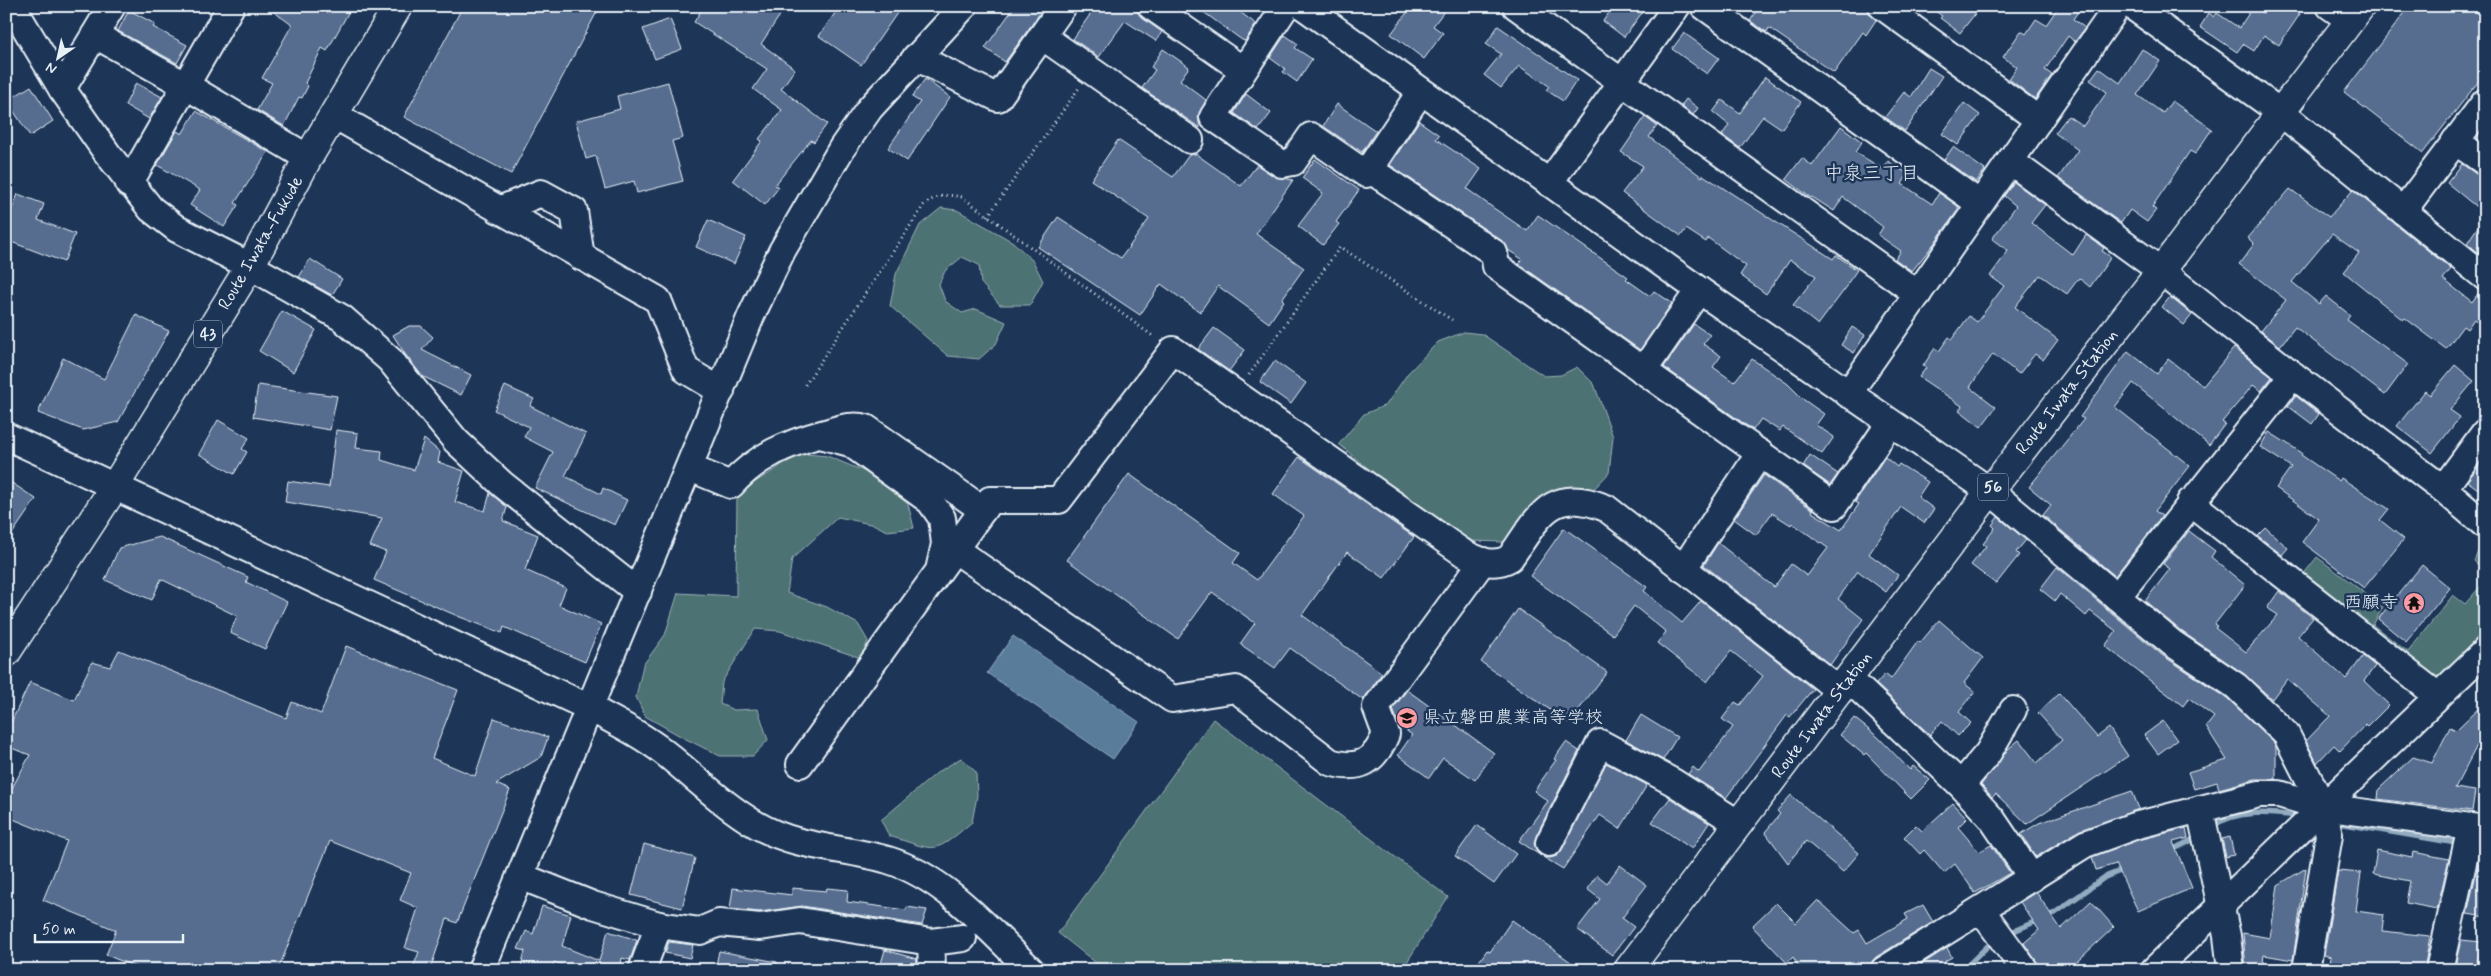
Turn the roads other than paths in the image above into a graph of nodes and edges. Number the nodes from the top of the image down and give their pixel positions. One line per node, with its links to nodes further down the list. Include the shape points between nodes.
1 (16, 6): 23 (street, via 17,14)
2 (112, 6): 17 (street)
3 (231, 6): 22 (street)
4 (964, 6): 19 (street)
5 (1063, 6): 18 (street)
6 (1151, 6): 20 (street)
7 (1286, 6): 20 (street)
8 (1303, 6): 24 (street)
9 (1516, 6): 21 (street)
10 (1677, 6): 21 (street)
11 (1704, 6): 37 (street)
12 (1882, 6): 28 (street)
13 (2118, 6): 28 (street)
14 (2132, 6): 26 (street)
15 (396, 7): 27 (main road, Route Iwata-Fukude / 43)
16 (2347, 11): 26 (main road, Route Iwata Station / 56)
17 (95, 35): 22 (street); 23 (street)
18 (1042, 36): 19 (street, via 998,98); 29 (street)
19 (916, 56): 48 (street, via 870,108 842,148 782,251)
20 (1243, 70): 34 (street, via 1213,117 1282,164 1293,162 1310,136 1366,174)
21 (1623, 82): 35 (street); 45 (street)
22 (186, 85): 31 (street); 36 (street)
23 (62, 89): 36 (street)
24 (1421, 92): 34 (street); 35 (street)
25 (2485, 102): 30 (street)
26 (2280, 112): 39 (street); 42 (main road, Route Iwata Station / 56)
27 (334, 115): 31 (main road, Route Iwata-Fukude / 43); 38 (street)
28 (2039, 120): 32 (street)
29 (1190, 140)
30 (2455, 141): 33 (street); 39 (street)
31 (308, 158): 41 (main road, Route Iwata-Fukude / 43)
32 (2010, 161): 37 (street); 42 (street)
33 (2485, 162)
34 (1369, 169): 46 (street, via 1494,253 1496,266)
35 (1549, 183): 44 (street)
36 (129, 184): 41 (street, via 151,209 177,229)
37 (1980, 204): 45 (street)
38 (499, 210): 40 (street); 40 (street, via 541,193 574,211)
39 (2403, 211): 43 (street)
40 (581, 257): 48 (street, via 658,300 686,370)
41 (250, 266): 56 (main road, Route Iwata-Fukude / 43); 66 (street, via 342,318 390,360 456,441 502,484)
42 (2161, 271): 47 (street); 58 (main road, Route Iwata Station / 56)
43 (2485, 277)
44 (1699, 290): 46 (street); 49 (street)
45 (1918, 294): 49 (street)
46 (1643, 371): 54 (street)
47 (2293, 375): 57 (street); 59 (street)
48 (721, 391): 55 (street)
49 (1848, 394): 50 (street)
50 (1890, 423): 54 (street, via 1834,506); 58 (street)
51 (2485, 432): 57 (street)
52 (820, 434): 55 (street, via 770,453 746,469 731,485); 60 (street, via 855,425 866,428); 65 (street, via 850,443 930,501 942,518 945,544)
53 (6, 436): 56 (street)
54 (1760, 452): 64 (street)
55 (690, 468): 66 (street)
56 (115, 486): 68 (main road, Route Iwata-Fukude / 43); 72 (street)
57 (2443, 488): 61 (street)
58 (1990, 491): 67 (street); 70 (main road, Route Iwata Station / 56)
59 (2190, 502): 67 (street); 71 (street)
60 (983, 510): 62 (street); 63 (street, via 990,500 1058,500 1173,350 1462,552)
61 (2485, 525)
62 (954, 549): 63 (street, via 1172,699 1236,689 1330,762 1345,766 1358,765 1376,754 1386,734 1376,707); 65 (street)
63 (1483, 561): 64 (street, via 1502,563 1510,558 1545,510 1569,499 1586,500 1606,508)
64 (1683, 569): 70 (street)
65 (938, 572): 74 (street)
66 (638, 592): 72 (street)
67 (2117, 597): 76 (street, via 2172,643 2236,686 2286,734)
68 (11, 636)
69 (2485, 650): 71 (street)
70 (1844, 685): 75 (street); 78 (main road, Route Iwata Station / 56)
71 (2438, 696): 76 (street)
72 (590, 708): 81 (street); 91 (street, via 664,752 726,804 759,826 811,846 888,860 923,875 956,899)
73 (2013, 710): 75 (street, via 1988,753)
74 (800, 764)
75 (1962, 785): 82 (street, via 1992,819)
76 (2324, 807): 77 (street, via 2279,794 2259,794); 79 (street); 83 (street); 97 (street, via 2329,835)
77 (2200, 809): 82 (street, via 2134,826 2085,844); 83 (street)
78 (1739, 824): 80 (street, via 1673,782 1600,743); 92 (main road, Route Iwata Station / 56)
79 (2478, 828): 98 (street)
80 (1549, 843)
81 (520, 876): 85 (street); 88 (street)
82 (2032, 878): 84 (street)
83 (2219, 906): 95 (street); 96 (street)
84 (1981, 910): 93 (street); 94 (street)
85 (660, 926): 87 (street, via 700,930 719,924 760,927 800,921); 89 (street)
86 (962, 938): 87 (street)
87 (931, 942): 90 (street)
88 (481, 970)
89 (642, 970)
90 (932, 970)
91 (1031, 970)
92 (1628, 970)
93 (1884, 970)
94 (2025, 970)
95 (2154, 970)
96 (2231, 970)
97 (2306, 970)
98 (2439, 970)

